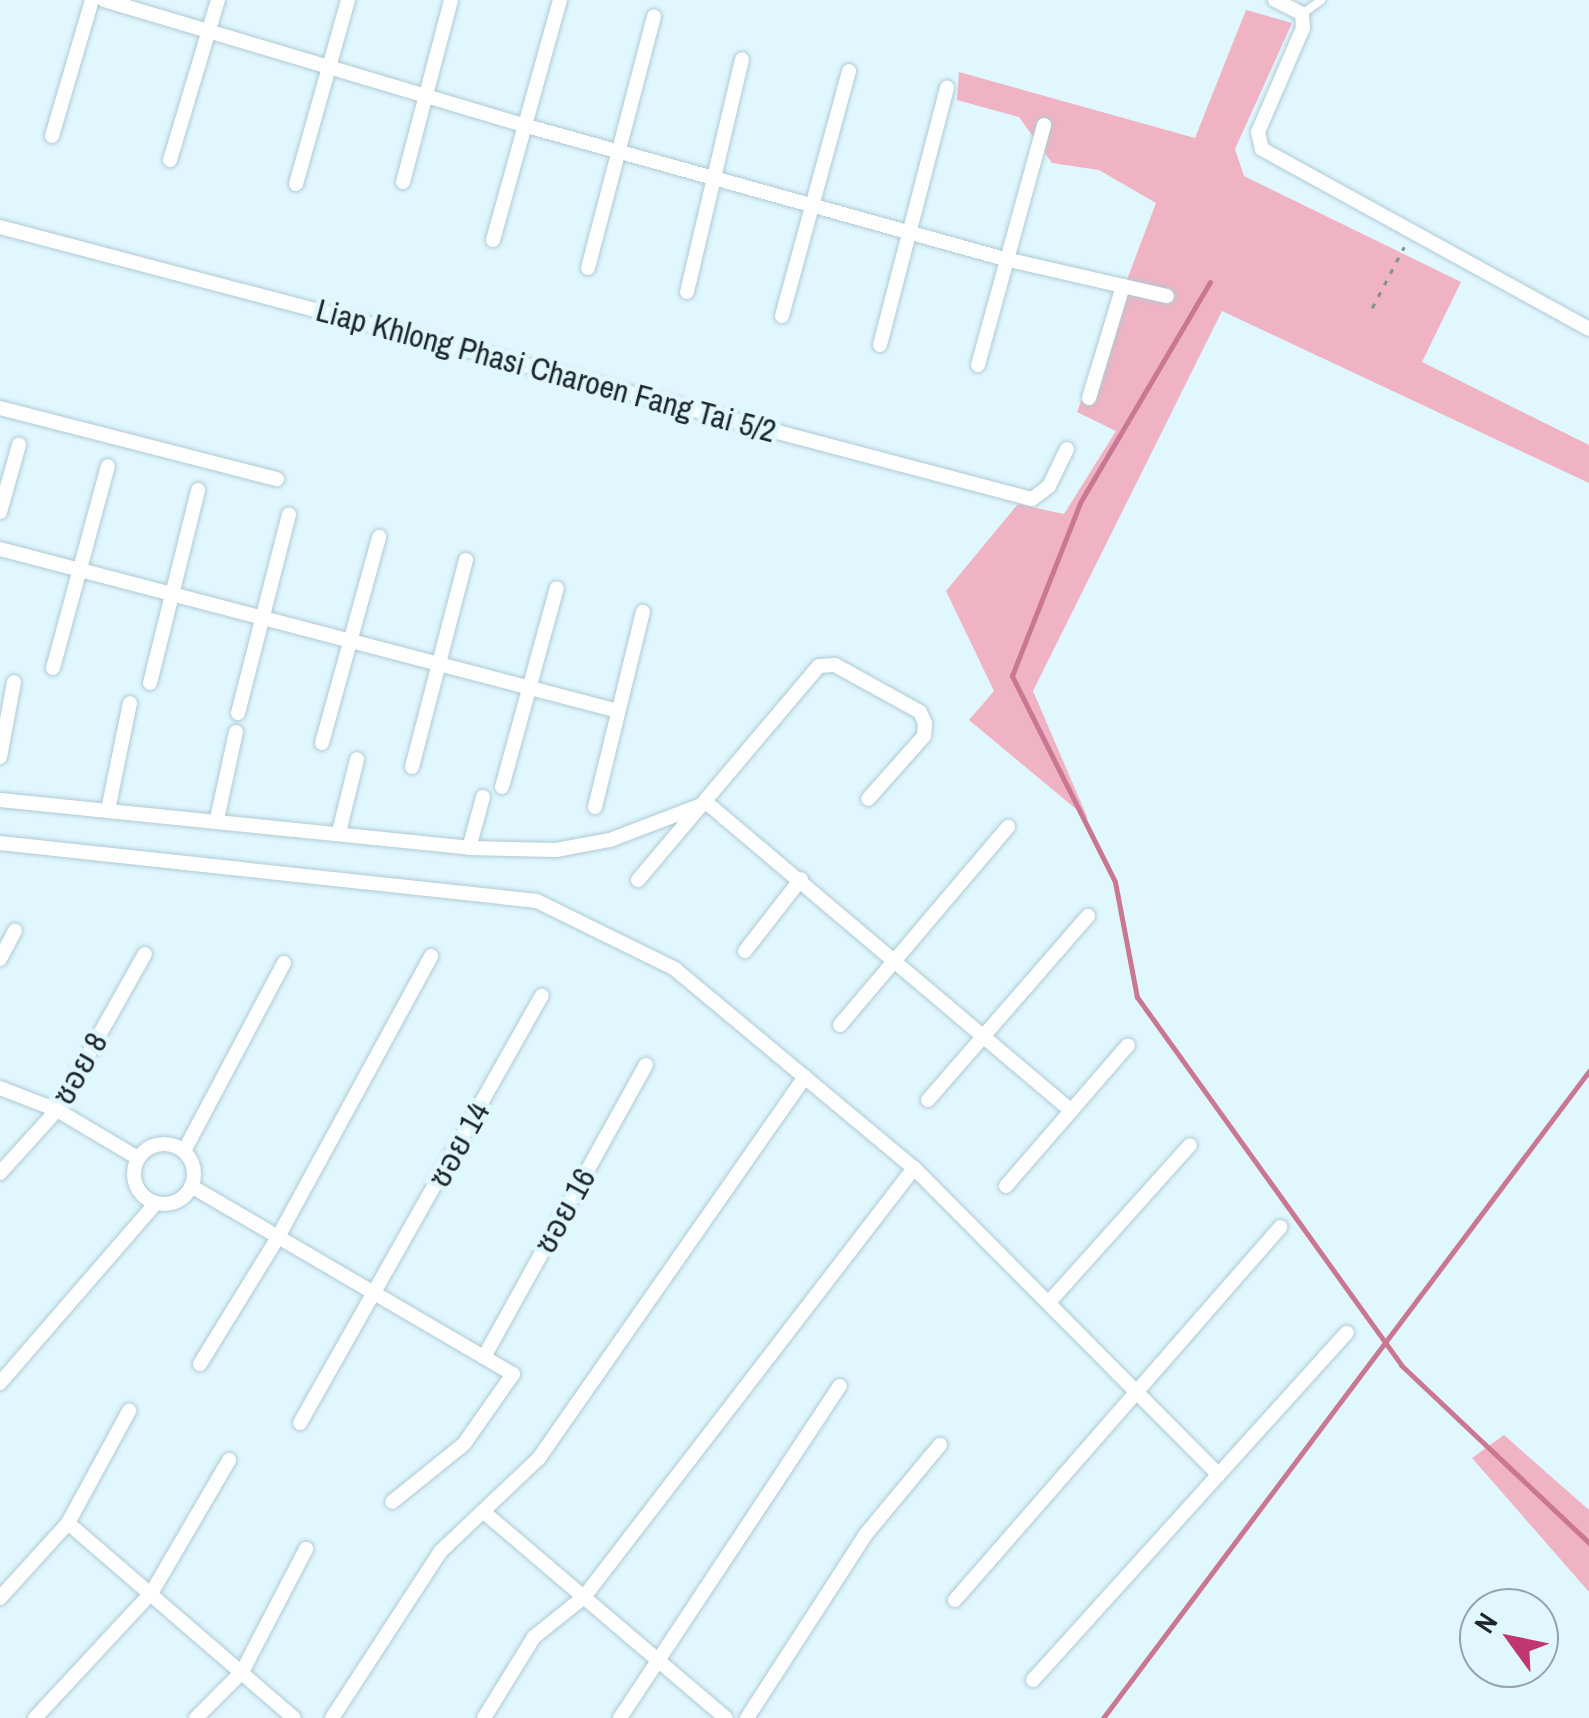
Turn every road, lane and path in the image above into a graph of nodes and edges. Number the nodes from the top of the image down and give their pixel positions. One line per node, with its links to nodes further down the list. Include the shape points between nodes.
1 (92, 0): 19 (street)
2 (104, 0): 11 (street)
3 (218, 0): 11 (street)
4 (348, 0): 13 (street)
5 (451, 0): 16 (street)
6 (560, 0): 17 (street)
7 (1275, 0): 9 (street)
8 (1321, 0): 9 (lane)
9 (1302, 14): 28 (street, via 1258,132 1262,149)
10 (654, 18): 20 (street)
11 (209, 30): 13 (street); 21 (street)
12 (742, 59): 22 (street)
13 (329, 66): 16 (street); 24 (street)
14 (849, 70): 25 (street)
15 (947, 88): 27 (street)
16 (425, 94): 17 (street); 23 (street)
17 (523, 125): 20 (street); 29 (street)
18 (1044, 125): 30 (street)
19 (52, 136)
20 (622, 151): 22 (street); 31 (street)
21 (170, 160)
22 (716, 176): 25 (street); 33 (street)
23 (402, 182)
24 (296, 184)
25 (813, 204): 27 (street); 36 (street)
26 (0, 226): 43 (street, Liap Khlong Phasi Charoen Fang Tai 5/2, via 1032,499 1050,486)
27 (908, 232): 30 (street); 38 (street)
28 (1412, 232): 35 (path); 37 (street)
29 (493, 240)
30 (1005, 258): 32 (street); 39 (street)
31 (588, 268)
32 (1122, 286): 34 (street); 40 (street)
33 (687, 292)
34 (1167, 296)
35 (1372, 308)
36 (782, 316)
37 (1589, 329)
38 (880, 345)
39 (978, 365)
40 (1089, 398)
41 (0, 408): 45 (street)
42 (19, 444): 47 (street)
43 (1067, 450)
44 (108, 466): 52 (street)
45 (277, 479)
46 (198, 490): 54 (street)
47 (0, 512)
48 (289, 514): 56 (street)
49 (379, 536): 57 (street)
50 (0, 548): 52 (street)
51 (466, 560): 58 (street)
52 (83, 570): 54 (street); 59 (street)
53 (557, 588): 62 (street)
54 (172, 594): 56 (street); 61 (street)
55 (644, 612): 64 (street)
56 (260, 617): 57 (street); 65 (street)
57 (350, 640): 58 (street); 67 (street)
58 (442, 664): 62 (street); 70 (street)
59 (53, 668)
60 (14, 682): 68 (street)
61 (150, 683)
62 (528, 688): 64 (street); 71 (street)
63 (130, 703): 77 (street)
64 (618, 711): 76 (street)
65 (238, 714)
66 (236, 732): 78 (street)
67 (322, 743)
68 (0, 757)
69 (357, 759): 80 (street)
70 (412, 766)
71 (502, 788)
72 (483, 798): 82 (street)
73 (868, 799): 75 (street, via 924,736 925,724 920,712 834,664 808,676)
74 (0, 800): 77 (street)
75 (707, 803): 82 (street, via 610,840 556,850); 83 (street); 84 (street)
76 (594, 807)
77 (108, 810): 78 (street)
78 (217, 818): 80 (street)
79 (1008, 826): 91 (street)
80 (339, 832): 82 (street)
81 (0, 844): 98 (street, via 537,901 675,969)
82 (469, 848)
83 (802, 879): 87 (street); 91 (street)
84 (638, 880)
85 (1088, 916): 95 (street)
86 (15, 931): 90 (street)
87 (745, 951)
88 (145, 954): 101 (street, ซอย 8)
89 (431, 956): 112 (street)
90 (0, 959)
91 (894, 962): 94 (street); 95 (street)
92 (284, 963): 104 (street)
93 (542, 996): 113 (street, ซอย 14)
94 (840, 1025)
95 (982, 1038): 100 (street); 102 (street)
96 (1128, 1046): 102 (street)
97 (646, 1065): 116 (street, ซอย 16)
98 (805, 1078): 106 (street); 127 (street, via 539,1458)
99 (0, 1088): 101 (street)
100 (928, 1100)
101 (57, 1110): 105 (street); 107 (street, ซอย 8)
102 (1071, 1112): 109 (street)
103 (1190, 1145): 114 (street)
104 (184, 1151): 105 (street, via 164,1144); 108 (street, via 192,1162)
105 (138, 1158): 110 (street, via 138,1189)
106 (914, 1168): 114 (street); 131 (street)
107 (0, 1173)
108 (191, 1186): 110 (street, via 173,1202); 112 (street)
109 (1006, 1186)
110 (156, 1202): 118 (street)
111 (1280, 1227): 120 (street)
112 (278, 1237): 113 (street); 117 (street)
113 (376, 1294): 116 (street); 122 (street, ซอย 14)
114 (1051, 1300): 120 (street)
115 (1347, 1333): 125 (street)
116 (484, 1357): 126 (street, via 513,1374 464,1444)
117 (200, 1364)
118 (0, 1383)
119 (840, 1386): 134 (street)
120 (1138, 1391): 125 (street); 133 (street)
121 (129, 1410): 128 (street)
122 (300, 1423)
123 (940, 1445): 144 (street, via 866,1534)
124 (230, 1460): 130 (street)
125 (1218, 1474): 136 (street)
126 (392, 1502)
127 (485, 1513): 131 (street); 140 (street, via 441,1551)
128 (68, 1523): 130 (street); 132 (street)
129 (306, 1550): 135 (street)
130 (152, 1592): 135 (street); 137 (street)
131 (584, 1596): 134 (street); 141 (street, via 534,1638)
132 (0, 1598)
133 (956, 1600)
134 (656, 1658): 142 (street); 143 (street)
135 (242, 1672): 138 (street); 139 (street)
136 (1033, 1680)
137 (36, 1718)
138 (196, 1718)
139 (294, 1718)
140 (332, 1718)
141 (484, 1718)
142 (620, 1718)
143 (726, 1718)
144 (747, 1718)

